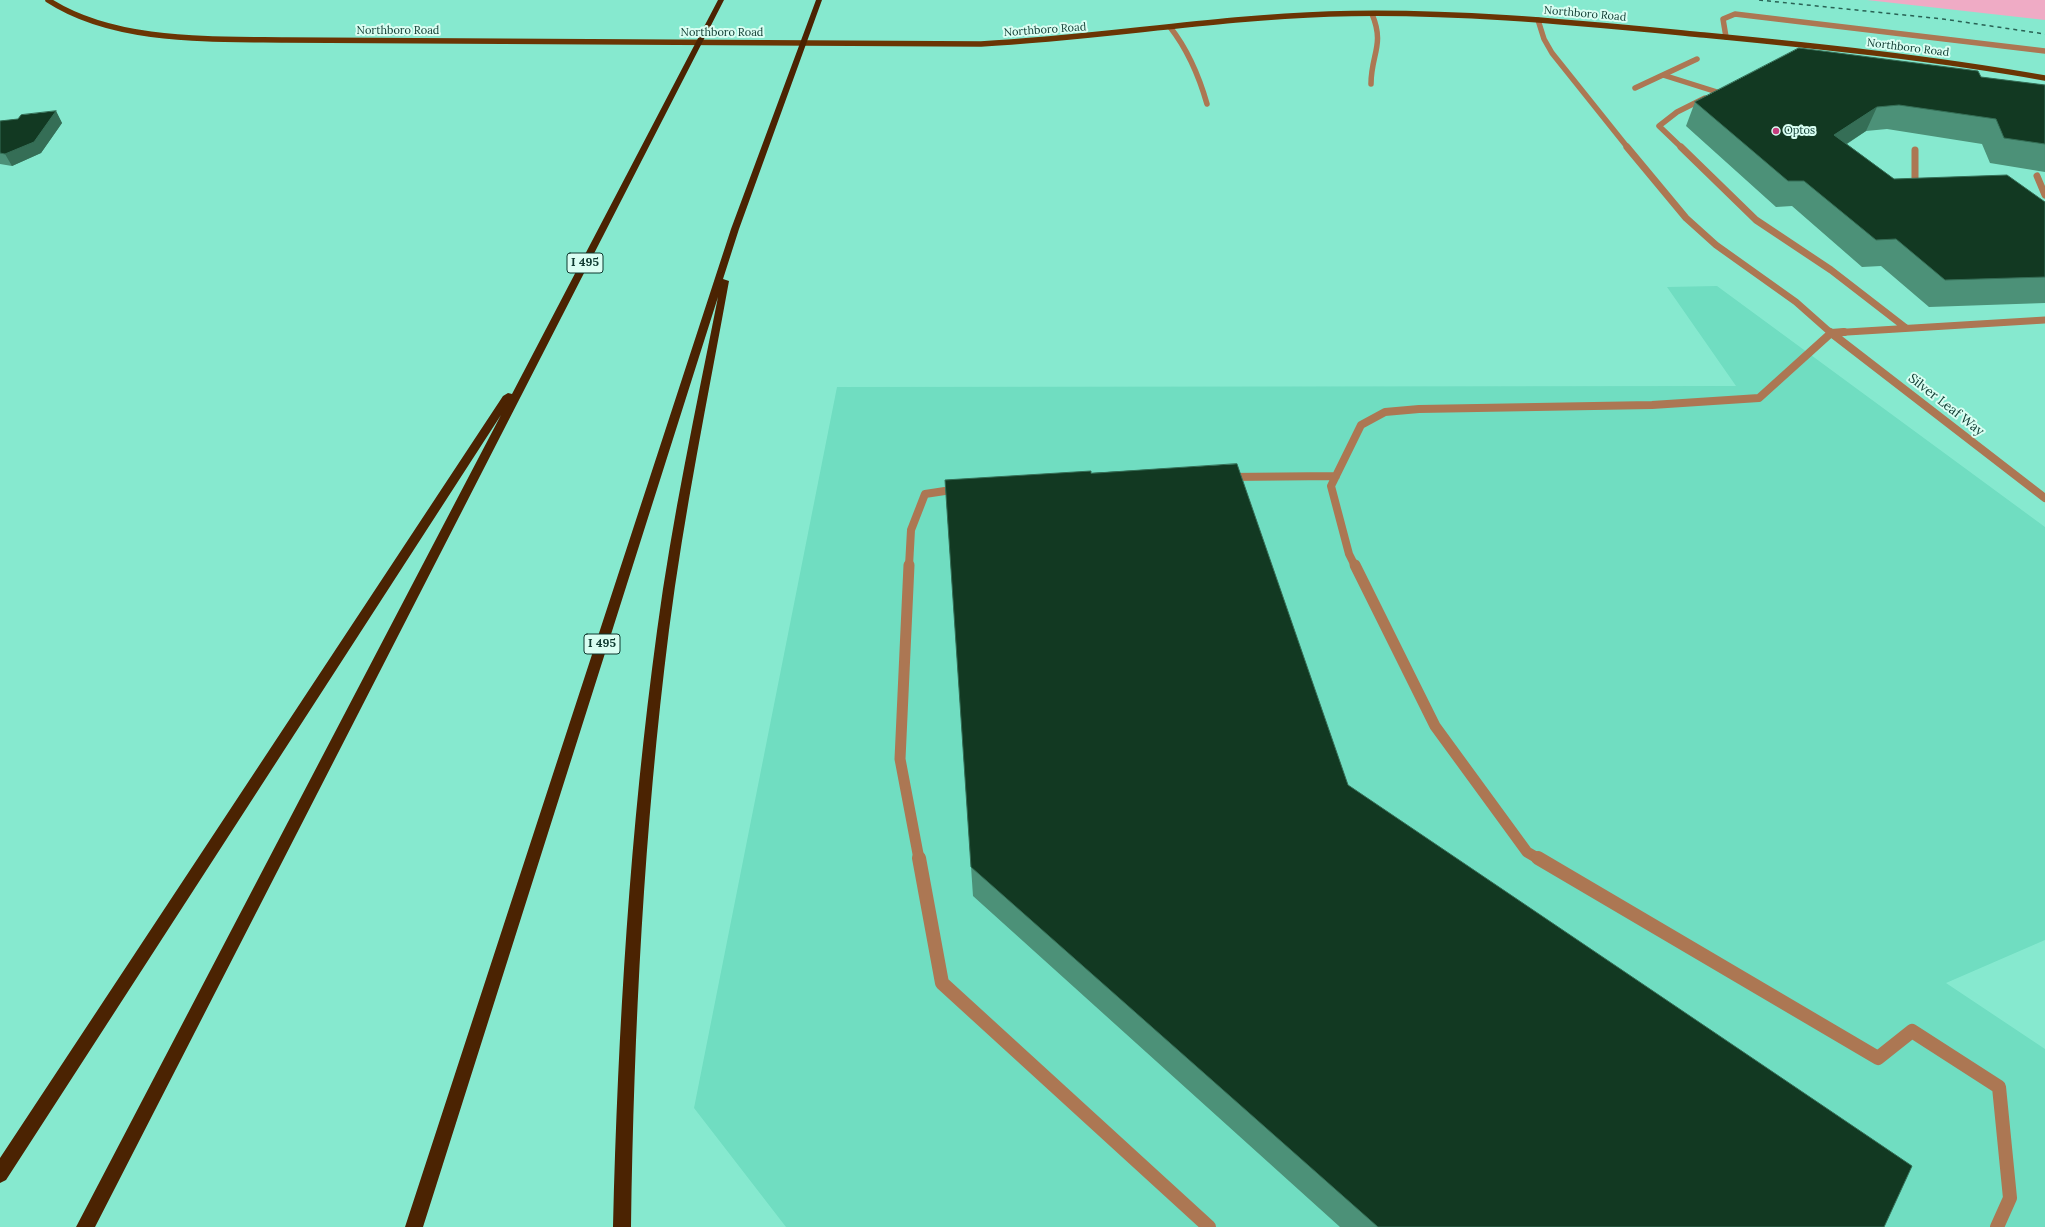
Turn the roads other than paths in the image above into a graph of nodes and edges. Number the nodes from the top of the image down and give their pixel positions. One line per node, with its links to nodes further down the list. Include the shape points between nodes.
1 (48, 0): 6 (main road, Northboro Road, via 112,26 169,35 233,39 949,44 1046,41)
2 (721, 0): 25 (highway, I 495)
3 (819, 0): 21 (highway, I 495)
4 (1372, 14): 5 (main road, Northboro Road); 6 (main road, Northboro Road, via 1268,17); 12 (lane, via 1379,32 1379,43 1370,76)
5 (1538, 20): 7 (main road, Northboro Road); 24 (lane, Silver Leaf Way, via 1552,53 1686,218 1716,245 1802,307)
6 (1170, 27): 16 (lane, via 1180,38 1190,57)
7 (1726, 37): 8 (lane, via 1723,19 1735,14); 11 (main road, Northboro Road, via 1890,55)
8 (2045, 51)
9 (1696, 59): 10 (lane)
10 (1663, 75): 13 (lane); 15 (lane)
11 (2045, 78)
12 (1371, 84)
13 (1635, 88)
14 (1723, 89): 15 (lane)
15 (1717, 92): 23 (lane, via 1677,112 1659,126 1756,220 1831,270)
16 (1207, 104)
17 (1915, 150): 19 (lane, via 1915,181)
18 (2037, 176): 20 (lane)
19 (1930, 184)
20 (2045, 195)
21 (735, 229): 32 (highway, I 495); 33 (highway, via 680,517 656,690 636,907 626,1083)
22 (2045, 320): 23 (lane)
23 (1906, 328): 24 (lane)
24 (1831, 333): 26 (lane, via 1759,398 1652,406 1419,409 1385,412 1361,425); 29 (lane, Silver Leaf Way)
25 (546, 338): 30 (highway); 31 (highway, I 495)
26 (1336, 476): 27 (lane); 35 (lane, via 1331,486 1350,554 1435,726 1527,852 1878,1058 1912,1031 1999,1087 2010,1198)
27 (1218, 478)
28 (970, 488): 34 (lane, via 925,494 911,530 900,759 942,983)
29 (2042, 497)
30 (0, 1174)
31 (85, 1227)
32 (414, 1227)
33 (622, 1227)
34 (1209, 1227)
35 (1997, 1227)

